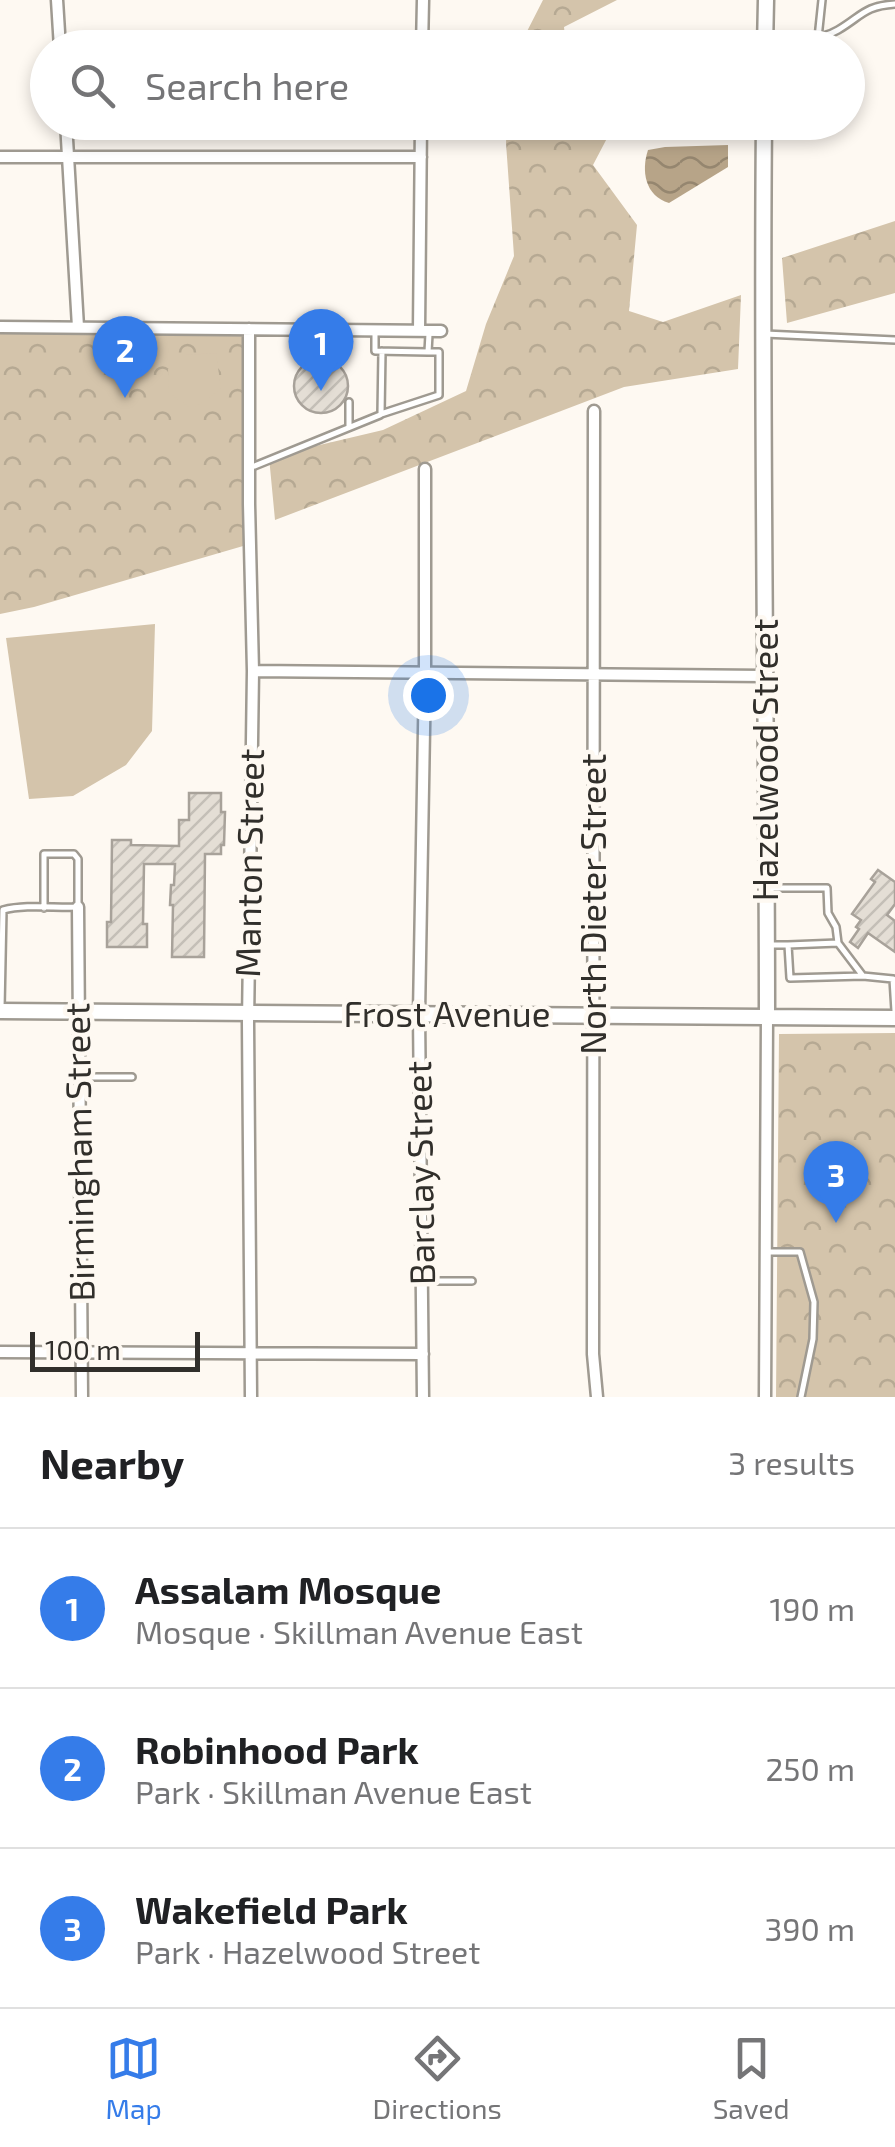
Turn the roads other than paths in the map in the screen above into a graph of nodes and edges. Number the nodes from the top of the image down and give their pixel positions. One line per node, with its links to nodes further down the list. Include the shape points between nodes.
1 (57, 0): 6 (street)
2 (423, 0): 7 (street)
3 (766, 0): 8 (street)
4 (822, 0): 9 (lane)
5 (895, 4): 10 (lane, via 862,12)
6 (59, 30)
7 (422, 30)
8 (765, 30)
9 (819, 30)
10 (840, 30)
11 (68, 140): 15 (street)
12 (421, 140): 16 (street)
13 (764, 140): 23 (street, Hazelwood Street)
14 (0, 157): 15 (street)
15 (69, 158): 16 (street); 18 (street)
16 (421, 158): 21 (street)
17 (0, 327): 18 (street)
18 (78, 327): 19 (street)
19 (249, 329): 20 (street); 31 (street, Manton Street)
20 (375, 330): 21 (street); 25 (lane, via 375,351)
21 (424, 330): 22 (street); 26 (lane)
22 (442, 331)
23 (762, 334): 24 (lane); 36 (street, Hazelwood Street)
24 (895, 340)
25 (382, 351): 26 (lane); 29 (lane)
26 (428, 352): 29 (lane, via 439,352 439,395)
27 (349, 402): 30 (lane)
28 (594, 411): 35 (street, North Dieter Street)
29 (381, 414): 30 (lane)
30 (348, 428): 31 (lane)
31 (249, 468): 33 (street, Manton Street)
32 (425, 469): 34 (street, Barclay Street)
33 (253, 672): 34 (street); 46 (street, Manton Street)
34 (425, 673): 35 (street); 47 (street, Barclay Street)
35 (595, 674): 36 (street); 49 (street, North Dieter Street)
36 (766, 676): 37 (street, Hazelwood Street)
37 (766, 889): 40 (lane, via 827,888); 41 (street, Hazelwood Street)
38 (78, 907): 39 (lane); 39 (lane, via 78,859 44,854); 44 (street, Birmingham Street)
39 (44, 908): 45 (lane, via 3,910)
40 (838, 942): 42 (lane); 43 (lane)
41 (767, 945): 42 (lane); 50 (street, Hazelwood Street)
42 (788, 945): 43 (lane, via 790,978)
43 (863, 976): 48 (lane, via 893,979)
44 (78, 1011): 45 (street, Frost Avenue); 46 (street, Frost Avenue); 51 (street, Birmingham Street)
45 (1, 1012)
46 (248, 1013): 47 (street, Frost Avenue); 58 (street, Manton Street)
47 (420, 1014): 49 (street, Frost Avenue); 54 (street, Barclay Street)
48 (895, 1014): 50 (street, Frost Avenue)
49 (594, 1016): 50 (street, Frost Avenue); 63 (street, North Dieter Street)
50 (767, 1017): 53 (street, Hazelwood Street)
51 (81, 1077): 52 (lane); 57 (street, Birmingham Street)
52 (132, 1077)
53 (767, 1252): 64 (street, Hazelwood Street); 65 (lane, via 800,1252 814,1302)
54 (422, 1281): 55 (lane); 59 (street, Barclay Street)
55 (472, 1281)
56 (0, 1352): 57 (street)
57 (82, 1352): 58 (street); 60 (street, Birmingham Street)
58 (251, 1353): 59 (street); 61 (street, Manton Street)
59 (422, 1354): 62 (street, Barclay Street)
60 (82, 1397)
61 (251, 1397)
62 (422, 1397)
63 (597, 1397)
64 (765, 1397)
65 (801, 1397)

